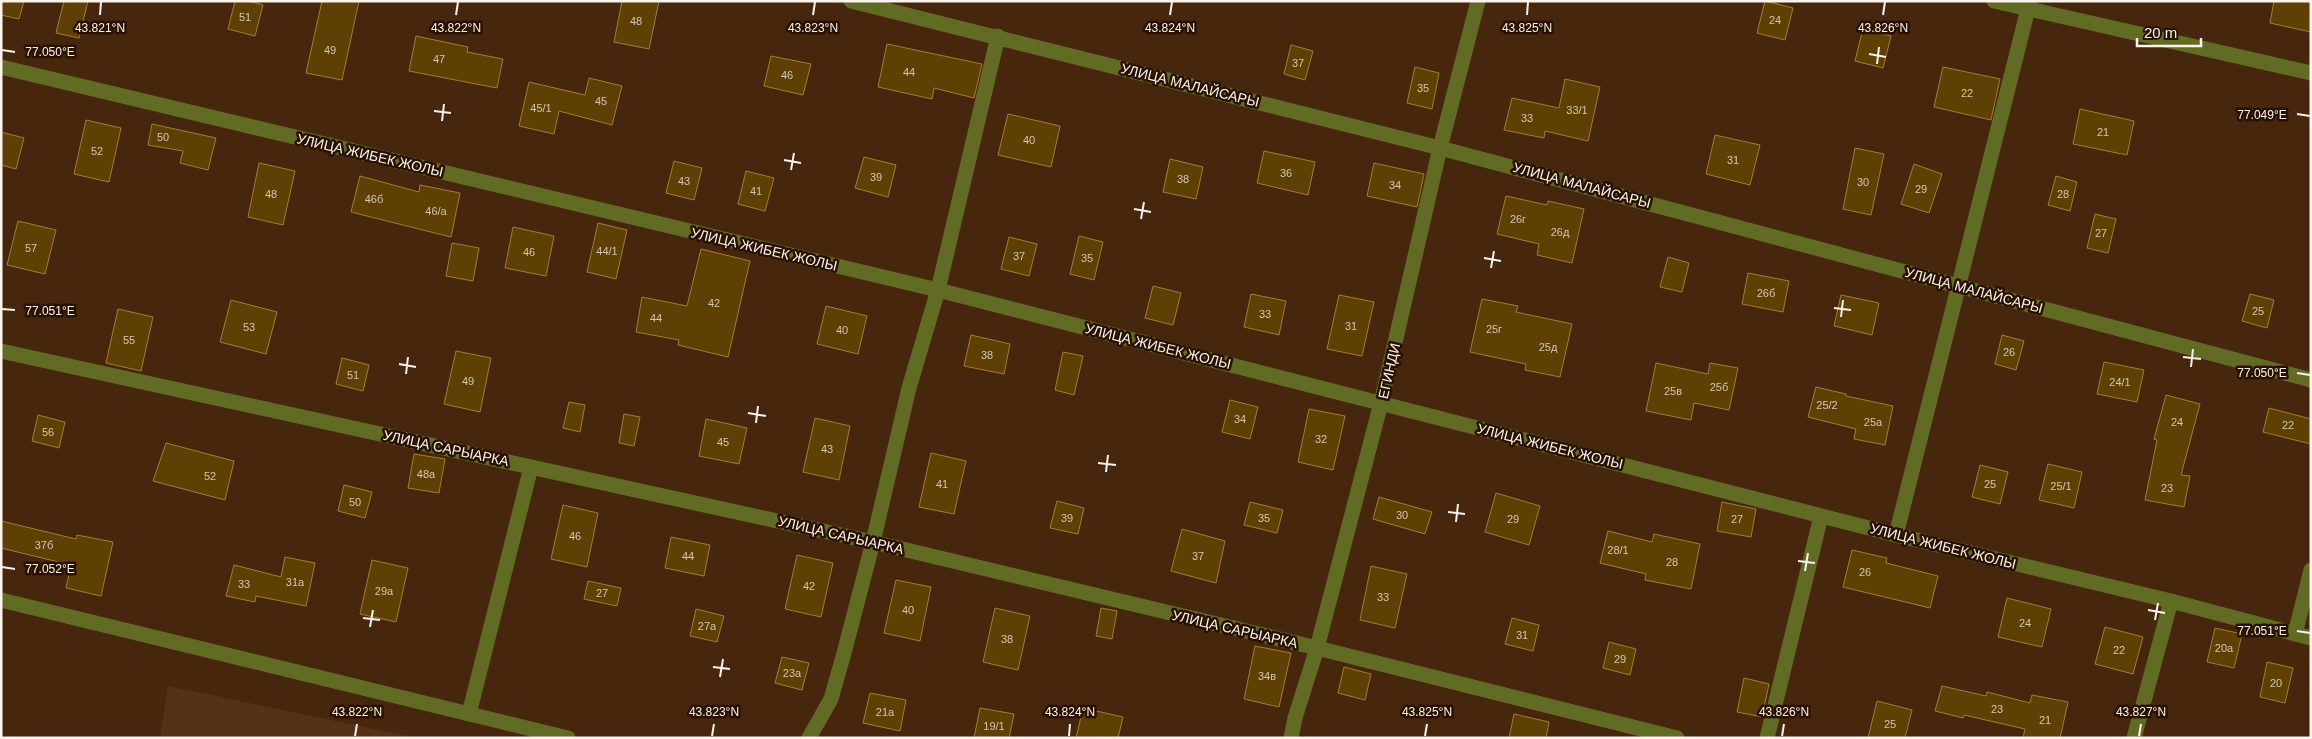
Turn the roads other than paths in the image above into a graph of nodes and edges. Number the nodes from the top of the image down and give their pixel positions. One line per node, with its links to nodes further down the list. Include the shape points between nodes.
1 (851, 1): 5 (street, УЛИЦА МАЛАЙСАРЫ)
2 (1478, 1): 8 (street, ЕГИНДИ)
3 (1994, 1): 4 (street)
4 (2029, 6): 7 (street); 9 (street)
5 (998, 36): 8 (street, УЛИЦА МАЛАЙСАРЫ); 10 (street)
6 (1, 67): 10 (street, УЛИЦА ЖИБЕК ЖОЛЫ)
7 (2311, 74)
8 (1440, 148): 9 (street, УЛИЦА МАЛАЙСАРЫ); 13 (street, ЕГИНДИ)
9 (1959, 286): 12 (street, УЛИЦА МАЛАЙСАРЫ); 16 (street)
10 (938, 290): 13 (street, УЛИЦА ЖИБЕК ЖОЛЫ); 17 (street, via 909,388)
11 (1, 351): 14 (street, УЛИЦА САРЫАРКА)
12 (2311, 380)
13 (1381, 403): 15 (street, УЛИЦА ЖИБЕК ЖОЛЫ); 23 (street, ЕГИНДИ)
14 (531, 467): 17 (street, УЛИЦА САРЫАРКА); 24 (street)
15 (1821, 516): 16 (street, УЛИЦА ЖИБЕК ЖОЛЫ); 29 (street)
16 (1896, 535): 20 (street, УЛИЦА ЖИБЕК ЖОЛЫ)
17 (873, 542): 23 (street, УЛИЦА САРЫАРКА); 26 (street, via 831,699)
18 (2311, 570): 21 (street)
19 (1, 600): 24 (street)
20 (2171, 601): 21 (street, УЛИЦА ЖИБЕК ЖОЛЫ); 30 (street)
21 (2295, 634): 22 (street, УЛИЦА ЖИБЕК ЖОЛЫ)
22 (2311, 638)
23 (1318, 648): 27 (street, ЕГИНДИ); 28 (street, УЛИЦА САРЫАРКА)
24 (469, 714): 25 (street)
25 (568, 738)
26 (809, 738)
27 (1291, 738)
28 (1677, 738)
29 (1767, 738)
30 (2134, 738)

